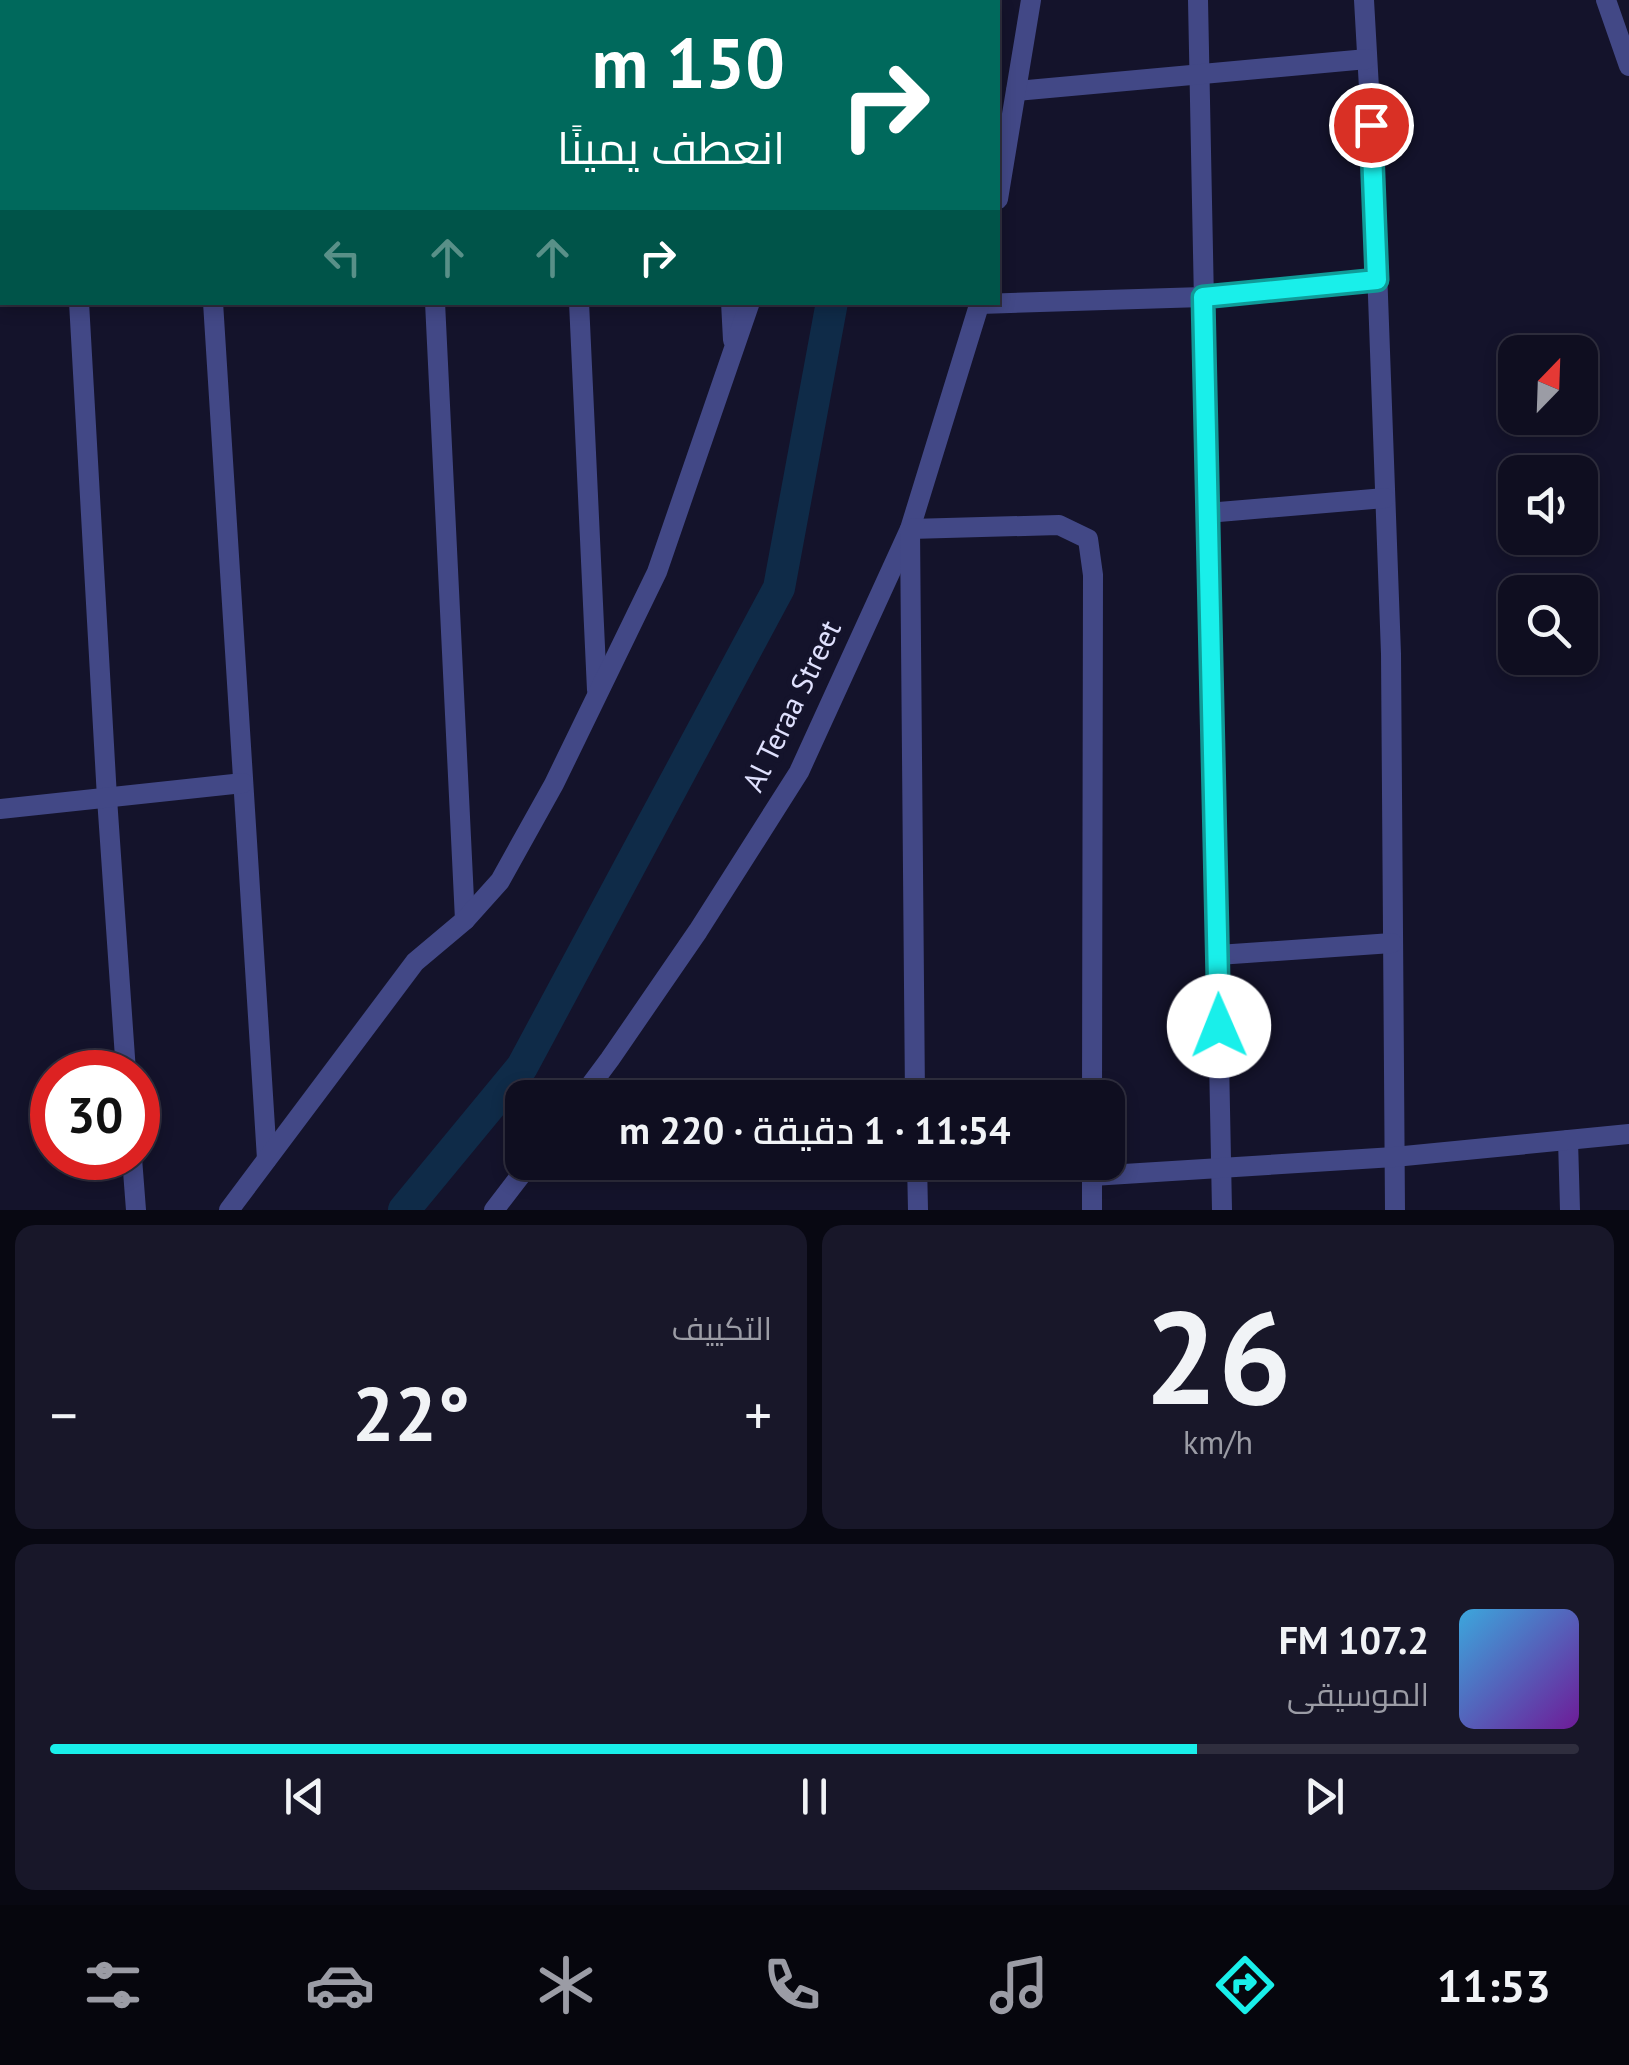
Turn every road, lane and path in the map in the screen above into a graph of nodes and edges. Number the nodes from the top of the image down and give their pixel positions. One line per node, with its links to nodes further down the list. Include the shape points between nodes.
1 (1030, 0): 8 (street)
2 (1198, 0): 7 (street)
3 (1364, 0): 5 (street)
4 (1606, 0): 6 (street)
5 (1367, 58): 7 (street); 10 (street)
6 (1629, 66)
7 (1200, 73): 8 (street); 11 (street)
8 (1016, 91): 9 (street)
9 (1000, 187)
10 (1377, 280): 11 (street); 21 (street)
11 (1203, 297): 12 (street); 22 (street)
12 (1000, 302)
13 (79, 305): 26 (street)
14 (213, 305): 25 (street)
15 (435, 305): 28 (street)
16 (579, 305): 24 (street)
17 (731, 305): 20 (street)
18 (749, 305): 20 (street)
19 (979, 305): 23 (street, Al Teraa Street)
20 (734, 352): 24 (street, via 657,572)
21 (1385, 498): 22 (street); 29 (street)
22 (1208, 513): 30 (street)
23 (910, 529): 32 (street, Al Teraa Street, via 799,772); 33 (street); 34 (street, via 1058,525 1088,539)
24 (598, 694): 28 (street, via 500,880)
25 (244, 783): 26 (street); 38 (street)
26 (107, 798): 27 (street); 31 (street)
27 (0, 809)
28 (465, 920): 38 (street, via 416,962)
29 (1392, 943): 30 (street); 37 (street)
30 (1218, 955): 39 (street)
31 (124, 1050)
32 (595, 1080)
33 (915, 1080)
34 (1092, 1080)
35 (1629, 1134): 36 (street)
36 (1568, 1140): 37 (street); 52 (street)
37 (1394, 1157): 39 (street); 51 (street)
38 (268, 1159): 46 (street)
39 (1222, 1168): 40 (street); 50 (street)
40 (1125, 1169)
41 (134, 1180): 45 (street)
42 (517, 1180): 47 (street)
43 (917, 1180): 48 (street)
44 (1092, 1180): 49 (street)
45 (136, 1210)
46 (228, 1210)
47 (494, 1210)
48 (918, 1210)
49 (1092, 1210)
50 (1222, 1210)
51 (1395, 1210)
52 (1570, 1210)

